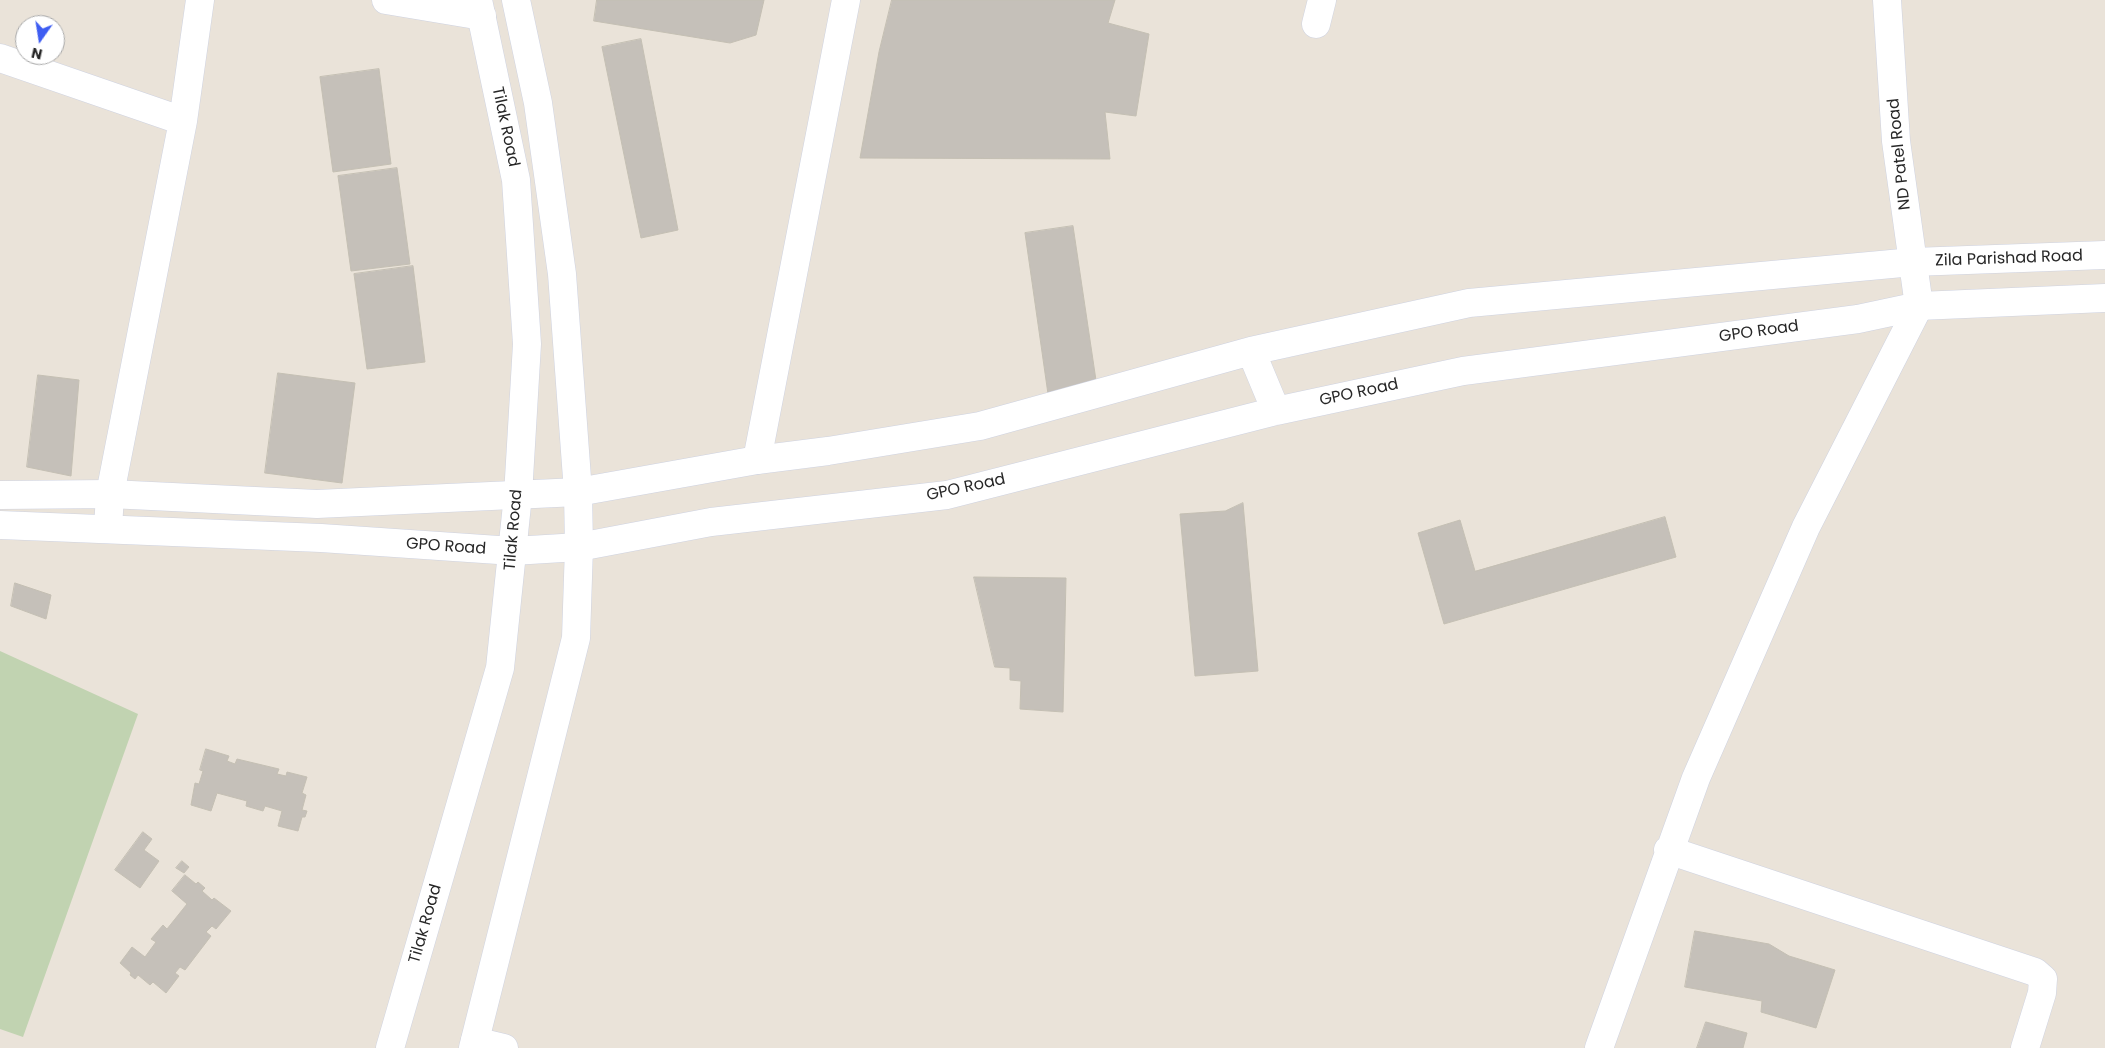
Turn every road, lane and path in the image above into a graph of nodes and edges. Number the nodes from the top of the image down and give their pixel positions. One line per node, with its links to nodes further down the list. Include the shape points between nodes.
1 (200, 0): 8 (street)
2 (386, 0): 6 (street)
3 (516, 0): 16 (street, Tilak Road, via 538,104 562,274)
4 (846, 0): 15 (street)
5 (1887, 0): 10 (street, ND Patel Road, via 1896,141)
6 (480, 8): 19 (street, Tilak Road, via 516,180 526,344)
7 (0, 58): 8 (street)
8 (184, 121): 17 (street)
9 (2105, 255): 10 (street, Zila Parishad Road)
10 (1913, 262): 12 (street, ND Patel Road); 13 (street, via 1469,303)
11 (2105, 298): 12 (street)
12 (1919, 306): 14 (street, GPO Road, via 1858,319 1463,371); 26 (street, via 1806,527 1696,778)
13 (1251, 351): 14 (street); 15 (street, via 980,426)
14 (1276, 411): 24 (street, GPO Road, via 947,495 711,522)
15 (757, 460): 16 (street)
16 (578, 492): 19 (street); 24 (street, Tilak Road)
17 (110, 494): 18 (street); 20 (street); 22 (street)
18 (1, 495): 21 (street)
19 (518, 495): 20 (street, via 317,504); 25 (street, Tilak Road)
20 (245, 501): 23 (street)
21 (1, 525): 22 (street, GPO Road)
22 (108, 529): 23 (street, GPO Road)
23 (244, 535): 25 (street, GPO Road)
24 (579, 547): 25 (street, GPO Road); 27 (street, Tilak Road, via 576,638)
25 (513, 551): 28 (street, Tilak Road, via 500,668)
26 (1668, 850): 30 (street); 31 (street, via 2035,972 2043,979 2042,993)
27 (474, 1044): 29 (street)
28 (390, 1048)
29 (504, 1048)
30 (1599, 1048)
31 (2025, 1048)

